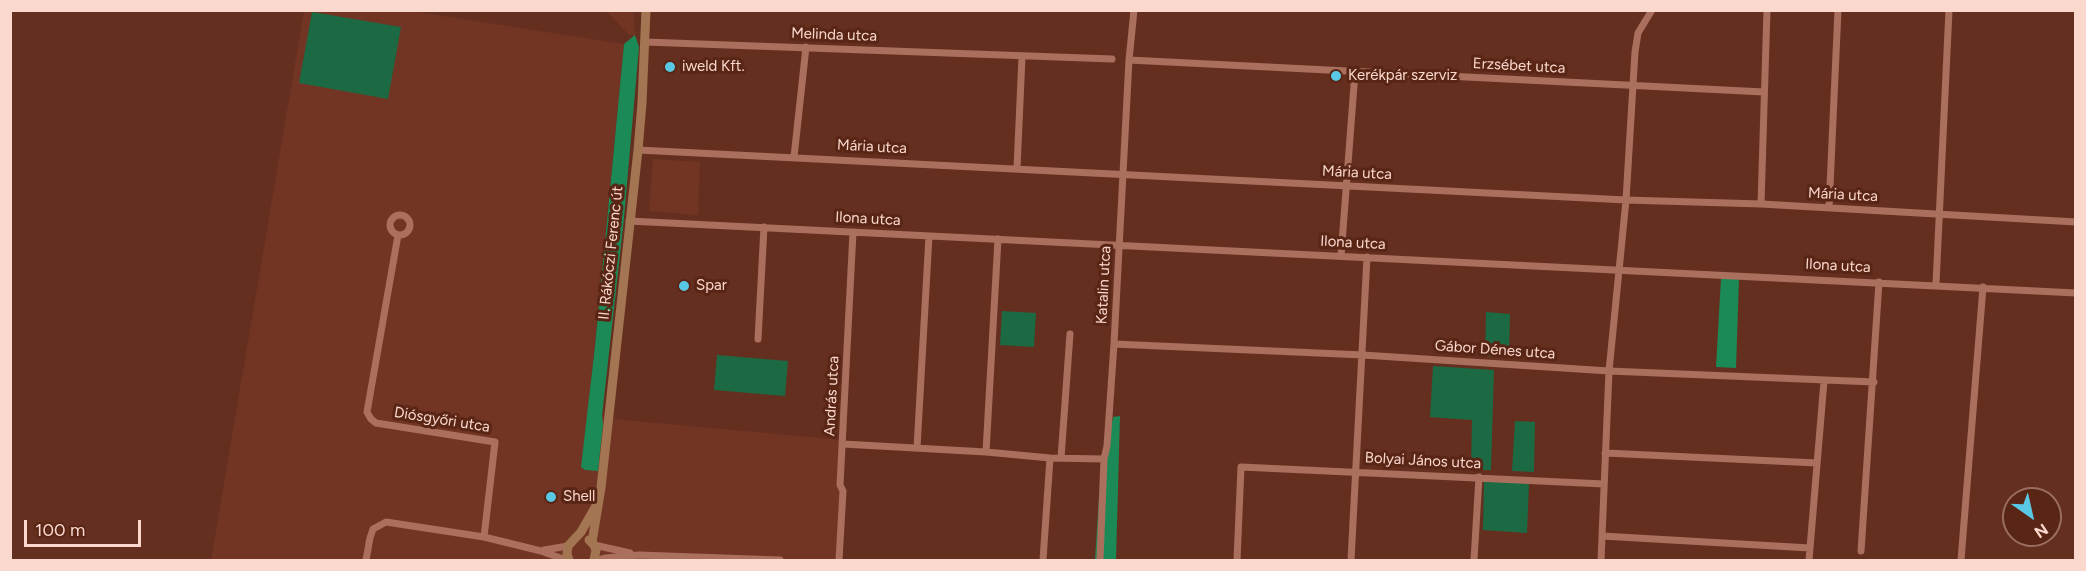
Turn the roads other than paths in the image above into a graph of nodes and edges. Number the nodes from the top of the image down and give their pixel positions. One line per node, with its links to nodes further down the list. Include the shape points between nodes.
1 (646, 10): 7 (main road, II. Rákóczi Ferenc út)
2 (1134, 10): 11 (street, Katalin utca)
3 (1652, 10): 13 (street, via 1638,33)
4 (1767, 10): 14 (street)
5 (1838, 10): 22 (street)
6 (1949, 10): 23 (street)
7 (645, 42): 8 (street, Melinda utca); 15 (main road, II. Rákóczi Ferenc út)
8 (806, 47): 9 (street, Melinda utca); 16 (street)
9 (1022, 57): 10 (street, Melinda utca); 17 (street)
10 (1112, 60)
11 (1129, 60): 12 (street, Erzsébet utca); 18 (street, Katalin utca)
12 (1355, 72): 13 (street, Erzsébet utca); 19 (street)
13 (1633, 85): 14 (street, Erzsébet utca); 20 (street)
14 (1764, 92): 21 (street)
15 (638, 150): 16 (street, Mária utca); 24 (main road, II. Rákóczi Ferenc út)
16 (794, 157): 17 (street, Mária utca)
17 (1017, 168): 18 (street, Mária utca)
18 (1123, 173): 19 (street, Mária utca); 31 (street, Katalin utca)
19 (1345, 186): 20 (street, Mária utca); 32 (street)
20 (1626, 200): 21 (street, Mária utca); 34 (street)
21 (1761, 204): 22 (street, Mária utca)
22 (1829, 208): 23 (street, Mária utca)
23 (1939, 214): 25 (street, Mária utca); 36 (street)
24 (629, 221): 26 (street, Ilona utca); 57 (main road, II. Rákóczi Ferenc út)
25 (2076, 222)
26 (764, 227): 27 (street, Ilona utca); 40 (street)
27 (853, 232): 29 (street, Ilona utca); 46 (street, András utca)
28 (398, 235): 59 (street, Diósgyőri utca, via 368,412 376,423 495,442)
29 (928, 236): 30 (street, Ilona utca); 47 (street)
30 (998, 239): 31 (street, Ilona utca); 48 (street)
31 (1119, 244): 32 (street, Ilona utca); 41 (street, Katalin utca)
32 (1341, 255): 33 (street, Ilona utca)
33 (1367, 257): 34 (street, Ilona utca); 42 (street)
34 (1620, 270): 35 (street, Ilona utca); 43 (street)
35 (1879, 282): 36 (street, Ilona utca); 45 (street)
36 (1936, 284): 37 (street, Ilona utca)
37 (1983, 287): 38 (street, Ilona utca); 78 (street)
38 (2076, 293)
39 (1070, 334): 51 (street)
40 (758, 339)
41 (1114, 344): 42 (street, Gábor Dénes utca); 52 (street, Katalin utca)
42 (1363, 355): 43 (street, Gábor Dénes utca); 54 (street)
43 (1609, 371): 44 (street, Gábor Dénes utca); 49 (street)
44 (1824, 381): 45 (street, Gábor Dénes utca); 53 (street)
45 (1874, 382): 64 (street)
46 (843, 444): 47 (street); 70 (street, András utca)
47 (917, 448): 48 (street)
48 (986, 452): 50 (street)
49 (1605, 453): 53 (street); 56 (street)
50 (1050, 458): 51 (street); 71 (street)
51 (1062, 458): 52 (street)
52 (1104, 459): 72 (street, Katalin utca)
53 (1817, 463): 62 (street)
54 (1356, 471): 55 (street, Bolyai János utca); 73 (street, Bolyai János utca, via 1241,466); 74 (street)
55 (1479, 477): 56 (street, Bolyai János utca); 75 (street)
56 (1604, 484): 58 (street)
57 (599, 498): 60 (main road, II. Rákóczi Ferenc út); 61 (main road, II. Rákóczi Ferenc út)
58 (1602, 536): 62 (street); 76 (street)
59 (484, 537): 63 (street); 66 (street, via 386,522 374,529)
60 (572, 543): 61 (main road, via 587,539); 63 (street, via 560,549); 67 (main road)
61 (593, 543): 65 (street); 68 (main road, II. Rákóczi Ferenc út)
62 (1810, 548): 77 (street)
63 (541, 550): 67 (street)
64 (1861, 551)
65 (639, 555): 68 (street); 69 (street)
66 (366, 561)
67 (567, 561)
68 (596, 561)
69 (780, 561)
70 (839, 561)
71 (1043, 561)
72 (1100, 561)
73 (1237, 561)
74 (1351, 561)
75 (1474, 561)
76 (1601, 561)
77 (1809, 561)
78 (1961, 561)

